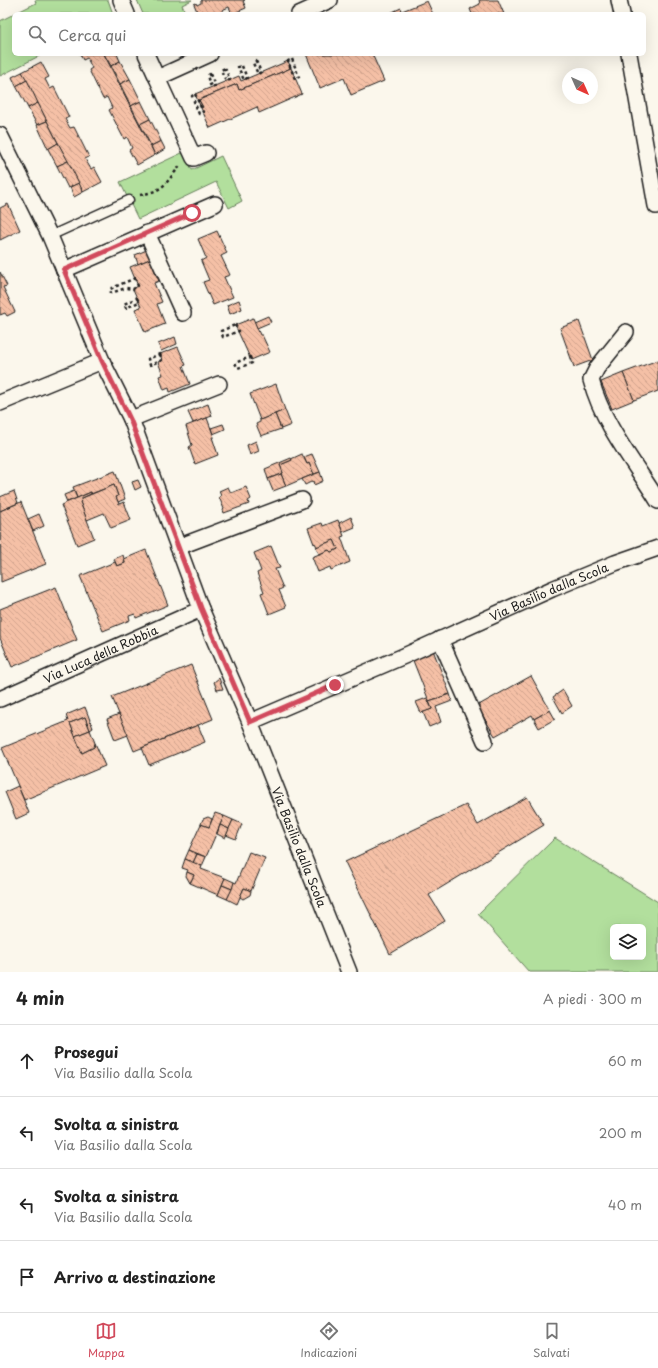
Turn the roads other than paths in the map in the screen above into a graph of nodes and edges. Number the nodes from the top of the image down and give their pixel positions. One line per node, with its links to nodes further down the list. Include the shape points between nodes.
1 (121, 0): 4 (street)
2 (330, 0): 5 (street)
3 (619, 0): 6 (street)
4 (126, 12)
5 (303, 12)
6 (622, 12)
7 (147, 56): 10 (street)
8 (206, 56): 10 (street)
9 (629, 56): 15 (street)
10 (157, 78): 12 (street)
11 (0, 135): 17 (street, Via Basilio dalla Scola)
12 (199, 153)
13 (128, 200): 17 (lane)
14 (215, 204): 16 (street)
15 (656, 206)
16 (147, 233): 18 (street); 19 (street)
17 (50, 236): 18 (street, Via Basilio dalla Scola)
18 (64, 270): 21 (street, Via Basilio dalla Scola)
19 (184, 313)
20 (626, 332): 26 (street, via 597,368 591,380 604,415)
21 (102, 361): 23 (street); 24 (street, Via Basilio dalla Scola)
22 (219, 384): 24 (street)
23 (0, 403)
24 (130, 419): 27 (street, Via Basilio dalla Scola)
25 (302, 500): 27 (street)
26 (658, 501)
27 (178, 548): 29 (street, Via Basilio dalla Scola)
28 (658, 548): 30 (street, Via Basilio dalla Scola, via 552,589)
29 (201, 608): 31 (street, Via Luca della Robbia); 32 (street, Via Basilio dalla Scola)
30 (440, 639): 32 (street, Via Basilio dalla Scola); 33 (street)
31 (0, 699)
32 (250, 722): 34 (street, Via Basilio dalla Scola)
33 (485, 740)
34 (349, 972)

